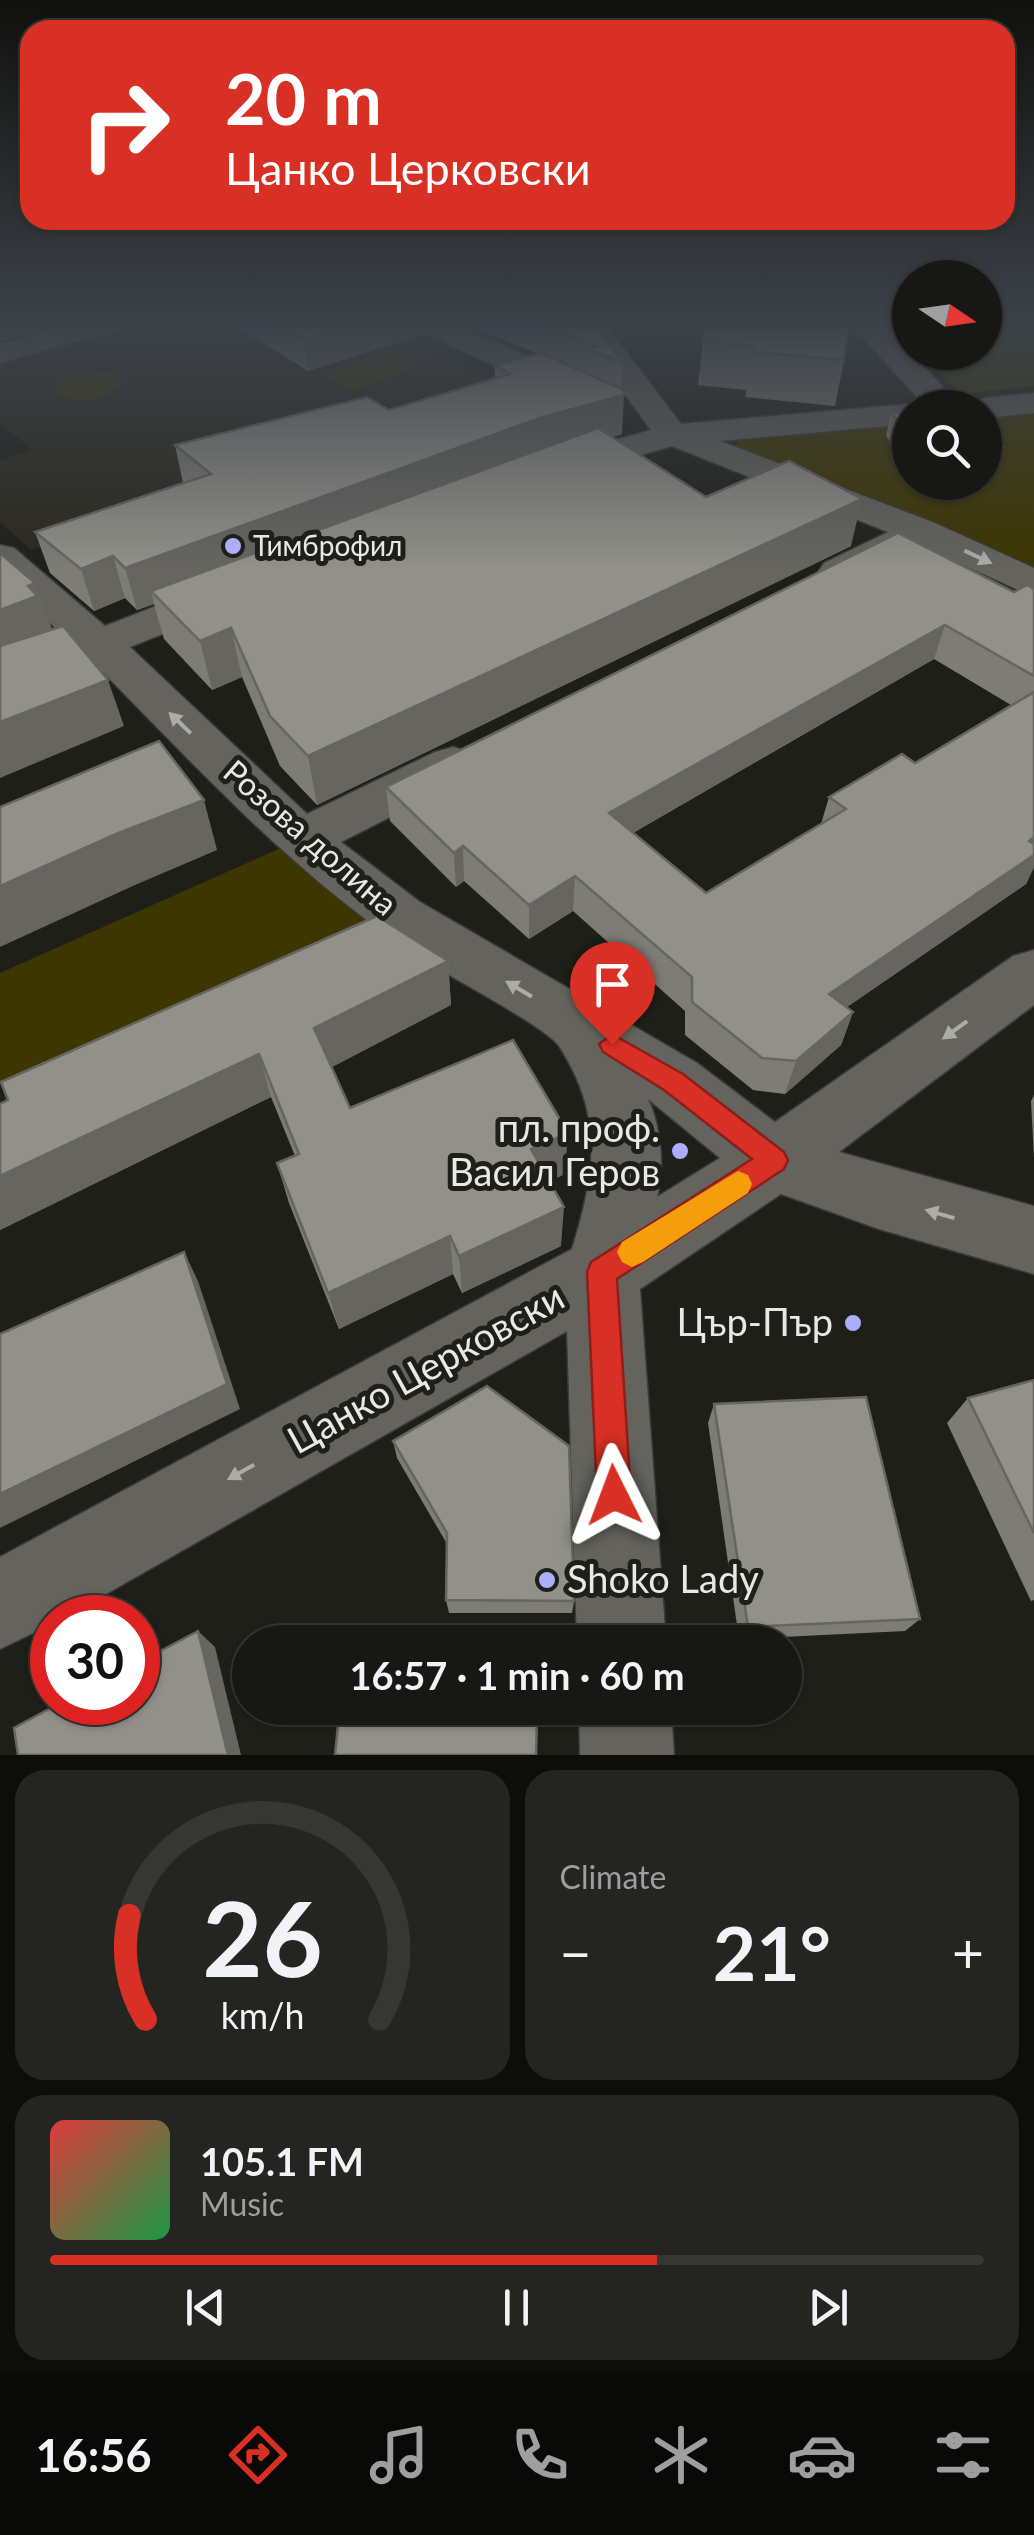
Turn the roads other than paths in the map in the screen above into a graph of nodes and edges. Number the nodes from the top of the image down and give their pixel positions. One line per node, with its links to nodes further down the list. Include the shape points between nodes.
1 (606, 405): 4 (street)
2 (649, 405): 4 (street)
3 (892, 416): 4 (street)
4 (672, 435): 5 (street); 6 (street)
5 (520, 481)
6 (922, 531): 9 (street, one-way to 9); 10 (street)
7 (0, 557): 11 (street, Розова долина)
8 (259, 580): 11 (street)
9 (1034, 584)
10 (800, 591)
11 (98, 643): 12 (street); 14 (street, Розова долина, one-way to 11)
12 (0, 683)
13 (495, 743): 14 (street)
14 (300, 839): 15 (street, Розова долина)
15 (400, 917): 16 (street); 18 (street, Розова долина, one-way to 15)
16 (345, 940)
17 (1034, 973): 19 (street, Цанко Церковски, one-way to 19)
18 (581, 1026): 19 (street, Розова долина, via 674,1082); 21 (street, via 623,1116 627,1181)
19 (774, 1160): 20 (street, Розова долина, one-way to 19); 21 (street, Цанко Церковски)
20 (1034, 1240)
21 (602, 1272): 22 (street, Цанко Церковски, one-way to 22); 23 (street)
22 (0, 1604)
23 (621, 1625)
24 (626, 1725): 25 (street)
25 (627, 1755)

